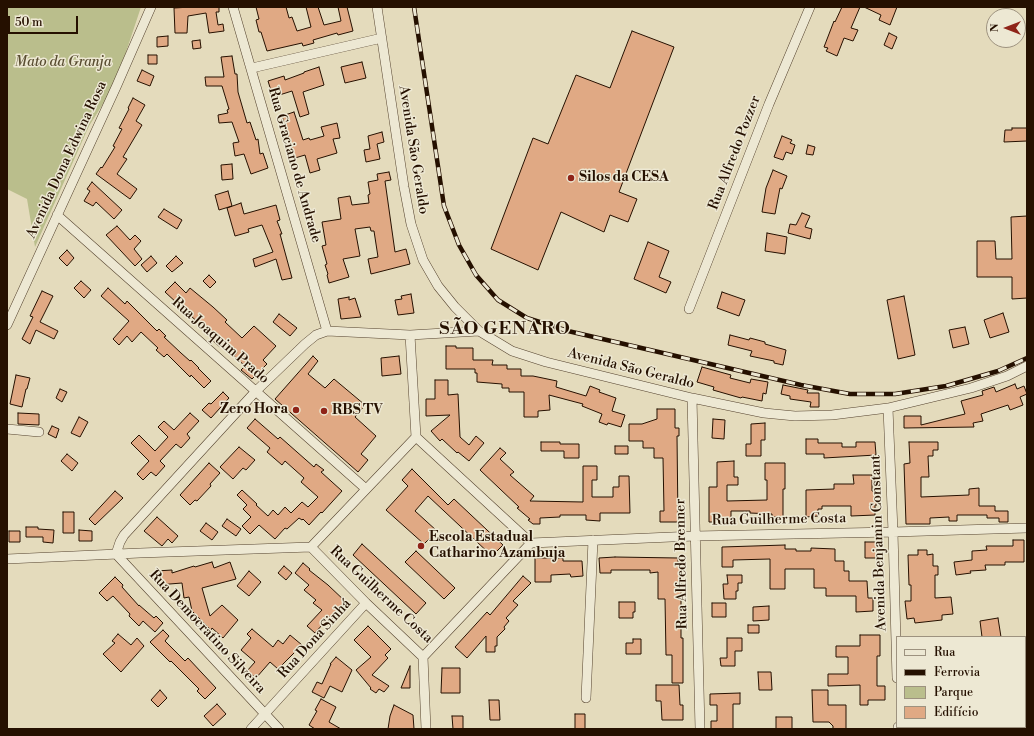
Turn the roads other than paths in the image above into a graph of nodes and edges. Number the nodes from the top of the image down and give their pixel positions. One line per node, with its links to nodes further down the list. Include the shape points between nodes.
1 (151, 7): 7 (street, Avenida Dona Edwina Rosa)
2 (233, 7): 6 (street, Rua Graciano de Andrade)
3 (377, 7): 5 (street, Avenida São Geraldo)
4 (810, 7): 8 (street, Rua Alfredo Pozzer)
5 (382, 38): 6 (street); 11 (street, Avenida São Geraldo, via 411,224 423,260 438,286)
6 (252, 68): 10 (street, Rua Graciano de Andrade)
7 (56, 216): 9 (street, Avenida Dona Edwina Rosa); 14 (street, Rua Joaquim Prado)
8 (689, 309)
9 (7, 325)
10 (327, 331): 12 (street); 14 (street, via 316,335 305,344)
11 (479, 332): 12 (street); 15 (street, Avenida São Geraldo, via 512,351 546,362)
12 (410, 335): 19 (street)
13 (1027, 366): 16 (street, Avenida São Geraldo, via 971,388)
14 (256, 391): 20 (street, Rua Joaquim Prado); 27 (street, via 124,534)
15 (692, 398): 16 (street, Avenida São Geraldo, via 764,413 795,416 832,415); 23 (street, Rua Alfredo Brenner)
16 (888, 408): 22 (street, Avenida Benjamin Constant)
17 (7, 429): 18 (street)
18 (39, 432)
19 (416, 437): 20 (street, Rua Guilherme Costa); 25 (street)
20 (366, 489): 26 (street, Rua Guilherme Costa)
21 (1027, 528): 22 (street, Rua Guilherme Costa)
22 (893, 532): 23 (street, Rua Guilherme Costa); 30 (street, Avenida Benjamin Constant)
23 (695, 536): 24 (street, Rua Guilherme Costa); 37 (street, Rua Alfredo Brenner)
24 (593, 540): 25 (street, Rua Guilherme Costa); 32 (street)
25 (531, 542): 31 (street, Rua Guilherme Costa)
26 (311, 548): 27 (street, Rua Guilherme Costa); 29 (street, Rua Guilherme Costa)
27 (116, 554): 28 (street, Rua Guilherme Costa); 33 (street, Rua Democratino Silveira)
28 (7, 559)
29 (366, 604): 31 (street, Rua Guilherme Costa); 33 (street, Rua Dona Sinhá)
30 (896, 642)
31 (424, 657): 36 (street)
32 (586, 698)
33 (265, 715): 34 (street, Rua Dona Sinhá); 35 (street, Rua Democratino Silveira)
34 (251, 729)
35 (279, 729)
36 (426, 729)
37 (700, 729)

